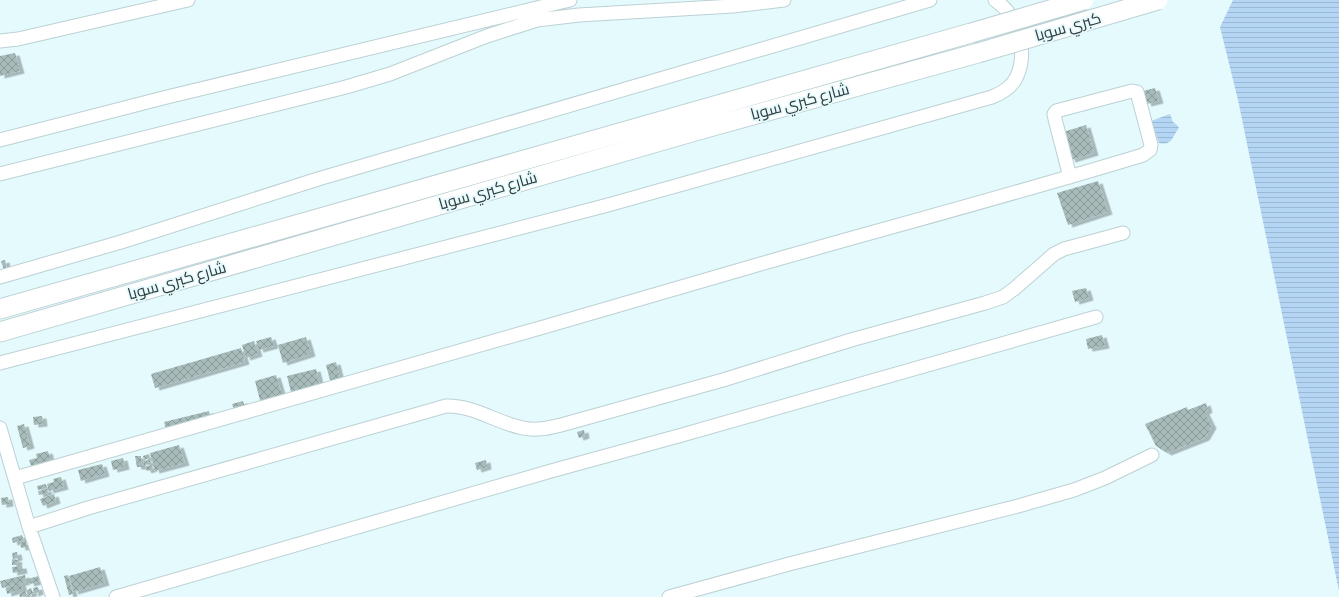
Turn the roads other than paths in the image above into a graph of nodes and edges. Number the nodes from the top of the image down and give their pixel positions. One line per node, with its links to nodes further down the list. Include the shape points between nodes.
1 (188, 0): 9 (street)
2 (570, 0): 11 (street)
3 (784, 0): 12 (street, via 537,20 487,36 390,74)
4 (930, 0): 15 (street, via 318,179 121,242)
5 (995, 0): 19 (street, via 1010,15 1017,29 1022,54 1017,76 1002,92 992,98 608,205)
6 (1084, 0): 8 (highway, كبري سوبا, bridge)
7 (1158, 0): 10 (highway, كبري سوبا, bridge)
8 (971, 33): 16 (highway, شارع كبري سوبا)
9 (0, 41)
10 (978, 53): 18 (highway, شارع كبري سوبا, via 695,131)
11 (0, 140)
12 (0, 174)
13 (1070, 177): 13 (street, via 1143,155 1150,150 1150,140 1137,92 1132,91 1056,111 1055,119); 22 (street)
14 (1123, 233): 23 (street, via 1054,254 1003,297 560,425 537,429 525,428 465,407 446,406)
15 (0, 277)
16 (0, 309)
17 (1096, 317): 25 (street, via 682,436 551,470)
18 (0, 332)
19 (0, 363)
20 (0, 428): 22 (street)
21 (1152, 455): 26 (street, via 1074,490)
22 (15, 478): 23 (street)
23 (28, 527): 24 (street)
24 (53, 597)
25 (116, 597)
26 (669, 597)

